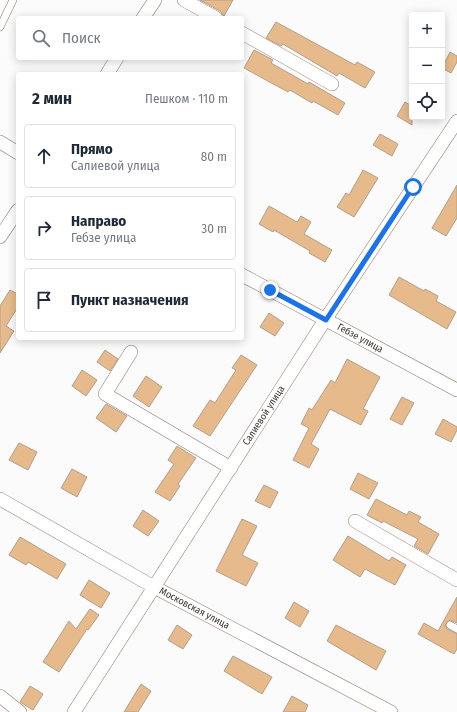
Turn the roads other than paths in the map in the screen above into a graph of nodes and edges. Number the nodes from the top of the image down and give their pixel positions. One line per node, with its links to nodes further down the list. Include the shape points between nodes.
1 (13, 0): 6 (lane)
2 (155, 0): 4 (street)
3 (184, 0): 5 (street)
4 (144, 16)
5 (212, 16)
6 (0, 27)
7 (244, 34): 10 (street)
8 (116, 60): 9 (street)
9 (108, 72)
10 (332, 84)
11 (457, 121): 17 (street, Салиевой улица)
12 (0, 142): 13 (street)
13 (16, 152)
14 (16, 213): 15 (street)
15 (0, 237)
16 (244, 276): 17 (street, Гебзе улица)
17 (326, 320): 19 (street, Гебзе улица); 20 (street, Салиевой улица)
18 (131, 352): 20 (street, via 105,394)
19 (457, 390)
20 (231, 468): 24 (street, Салиевой улица)
21 (0, 499): 24 (street, Московская улица)
22 (355, 521): 23 (street)
23 (457, 580)
24 (154, 587): 27 (street, Салиевой улица); 28 (street, Московская улица)
25 (0, 696): 26 (street)
26 (20, 712)
27 (74, 712)
28 (391, 712)

